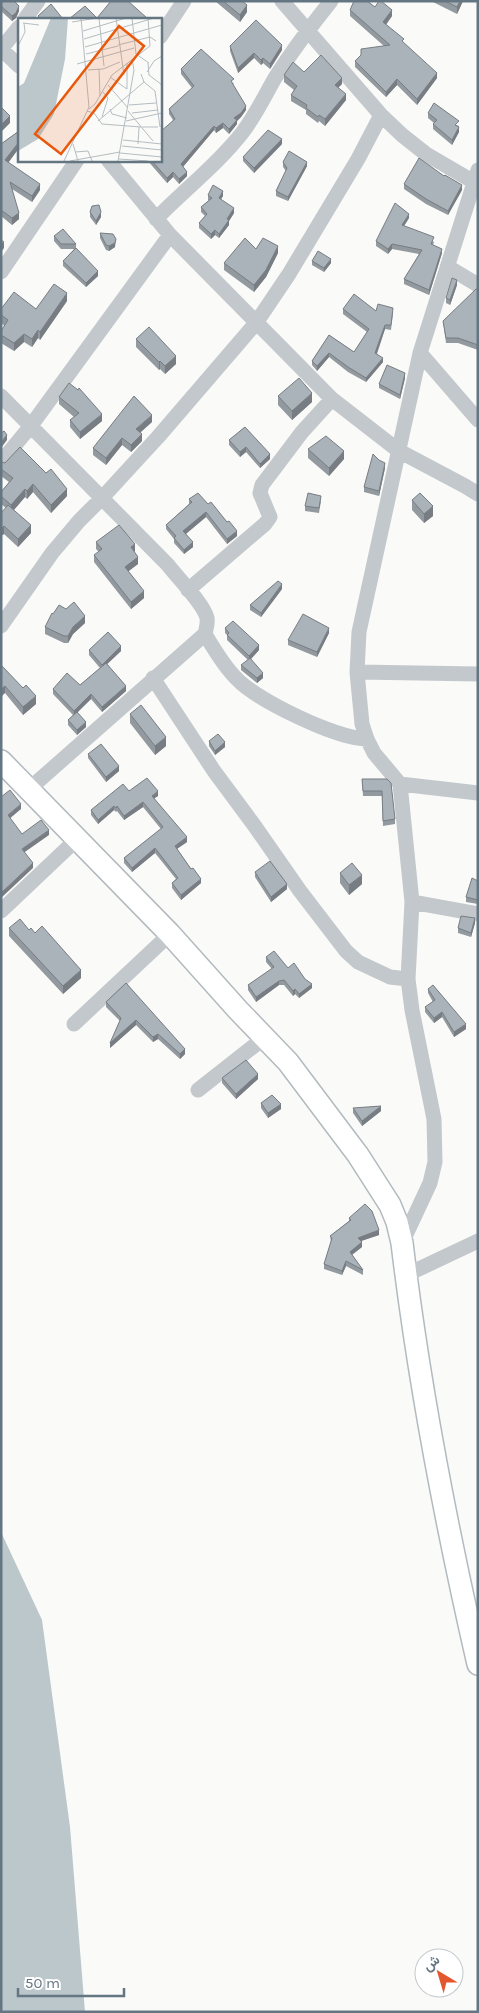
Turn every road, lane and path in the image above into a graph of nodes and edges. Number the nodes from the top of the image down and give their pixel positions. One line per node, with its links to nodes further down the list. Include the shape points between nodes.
1 (38, 1): 5 (street)
2 (184, 1): 8 (street)
3 (282, 1): 7 (street)
4 (331, 1): 7 (street)
5 (26, 18)
6 (18, 28): 9 (street)
7 (308, 29): 11 (street); 15 (street, via 241,134)
8 (161, 36)
9 (1, 49): 10 (street)
10 (18, 65)
11 (380, 115): 14 (street, via 426,154); 20 (street, via 358,159)
12 (76, 161): 18 (street)
13 (109, 161): 15 (street)
14 (476, 178): 17 (street)
15 (156, 219): 16 (street)
16 (170, 235): 20 (street); 25 (street)
17 (448, 267): 19 (street); 21 (street)
18 (1, 272)
19 (478, 285)
20 (256, 323): 23 (street); 29 (street)
21 (420, 353): 24 (street); 26 (street)
22 (1, 396): 25 (street)
23 (332, 399): 26 (street); 30 (street, via 262,485 260,493 270,517 265,524)
24 (478, 420)
25 (30, 427): 27 (street); 29 (street)
26 (400, 451): 28 (street); 33 (street, via 359,632)
27 (1, 462)
28 (478, 494)
29 (101, 499): 30 (street, via 168,565); 31 (street, via 52,553)
30 (188, 590): 32 (street, via 207,617)
31 (1, 626)
32 (205, 634): 35 (street); 36 (street, via 226,667 251,690 316,726 345,737)
33 (357, 672): 34 (street); 36 (street, via 362,724)
34 (478, 674)
35 (153, 678): 39 (street); 46 (street, via 214,772 346,951 358,962 390,977)
36 (367, 739): 38 (street, via 374,753)
37 (1, 761): 39 (main road)
38 (400, 784): 40 (street); 42 (street)
39 (28, 790): 41 (main road)
40 (478, 793)
41 (78, 839): 43 (street); 45 (main road)
42 (412, 902): 44 (street); 46 (street)
43 (1, 911)
44 (478, 914)
45 (170, 934): 47 (street); 48 (main road)
46 (408, 979): 51 (street, via 434,1119 435,1162 430,1183)
47 (74, 1024)
48 (264, 1038): 49 (street); 51 (main road, via 288,1062 358,1155 390,1205)
49 (198, 1090)
50 (478, 1241): 52 (street)
51 (402, 1243): 52 (main road)
52 (406, 1275): 53 (main road, via 423,1398)
53 (478, 1664)

